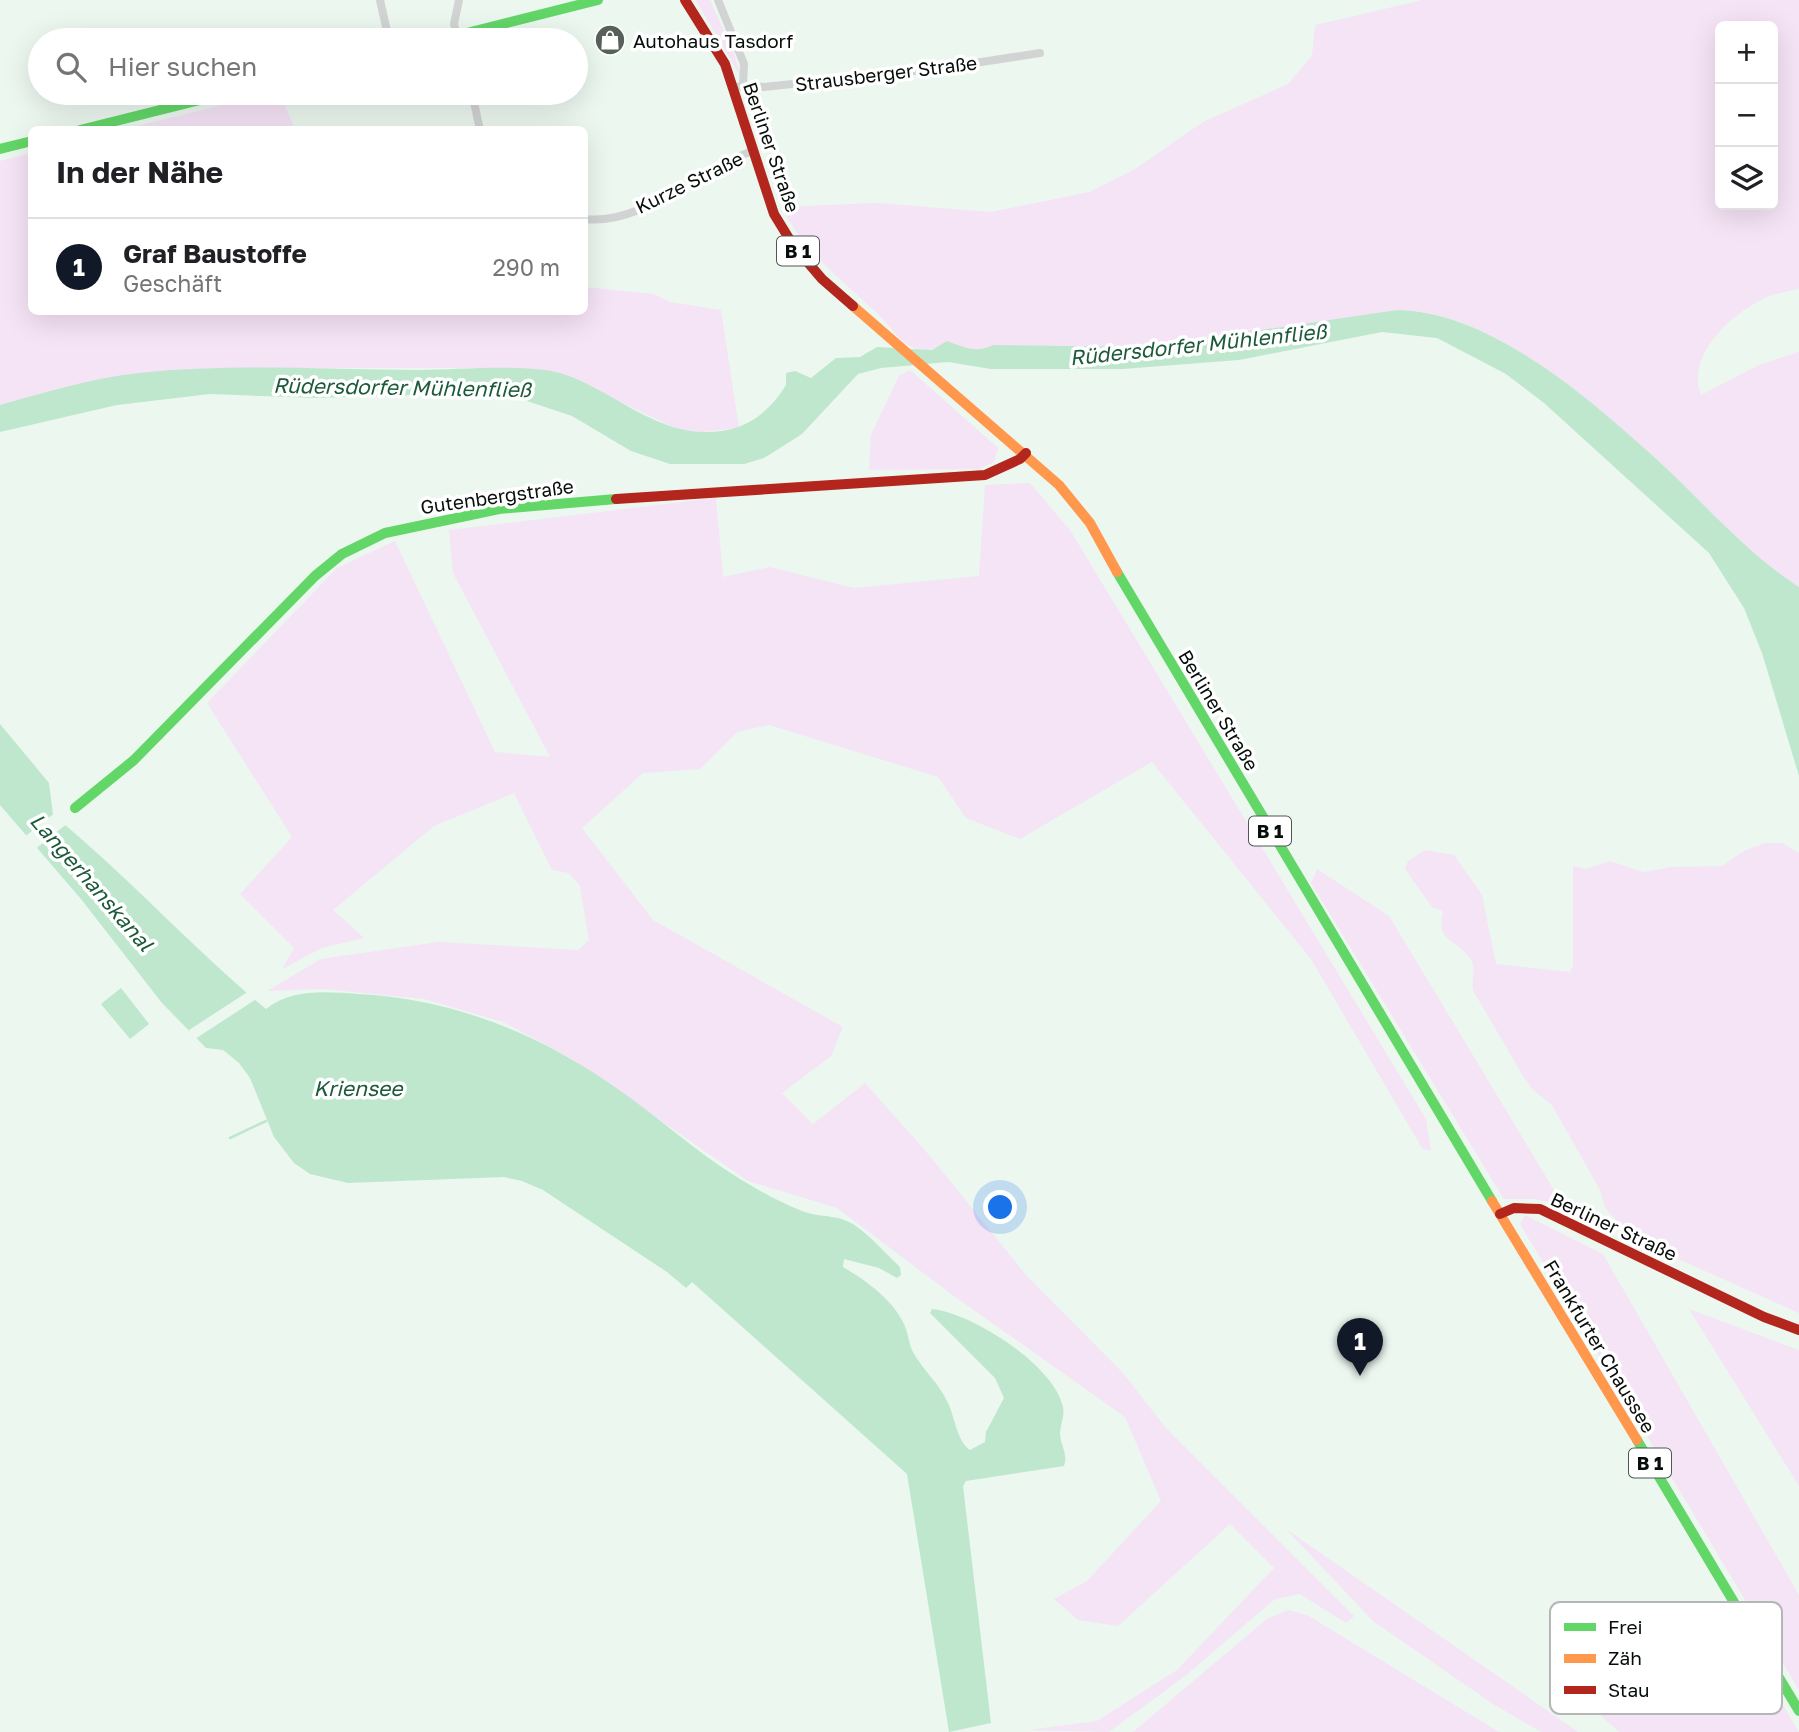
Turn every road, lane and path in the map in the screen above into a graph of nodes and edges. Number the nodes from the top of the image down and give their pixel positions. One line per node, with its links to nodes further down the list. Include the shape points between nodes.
1 (380, 0): 6 (street)
2 (459, 0): 7 (street, via 454,12)
3 (598, 0): 8 (main road)
4 (685, 0): 10 (main road, Berliner Straße / B 1)
5 (718, 0): 10 (street, via 744,64)
6 (386, 28)
7 (456, 28)
8 (494, 28)
9 (1040, 53): 10 (street, Strausberger Straße, via 856,78)
10 (738, 87): 17 (main road, Berliner Straße / B 1)
11 (180, 105): 13 (main road)
12 (474, 105): 14 (street)
13 (96, 126)
14 (479, 126)
15 (28, 143): 16 (main road)
16 (0, 149)
17 (753, 151): 18 (street, Kurze Straße, via 711,168 643,207 614,217); 19 (main road, Berliner Straße / B 1, via 774,214 822,279)
18 (588, 219)
19 (1026, 453): 20 (main road, Gutenbergstraße, via 985,475 570,502 499,509 385,533 352,548 324,569 134,760); 21 (main road, Berliner Straße / B 1, via 1090,523)
20 (75, 808)
21 (1500, 1214): 22 (main road, Berliner Straße, via 1514,1208 1540,1209); 23 (main road, Frankfurter Chaussee / B 1)
22 (1799, 1330)
23 (1733, 1602)
24 (1782, 1683): 25 (main road, Frankfurter Chaussee / B 1)
25 (1799, 1711)

